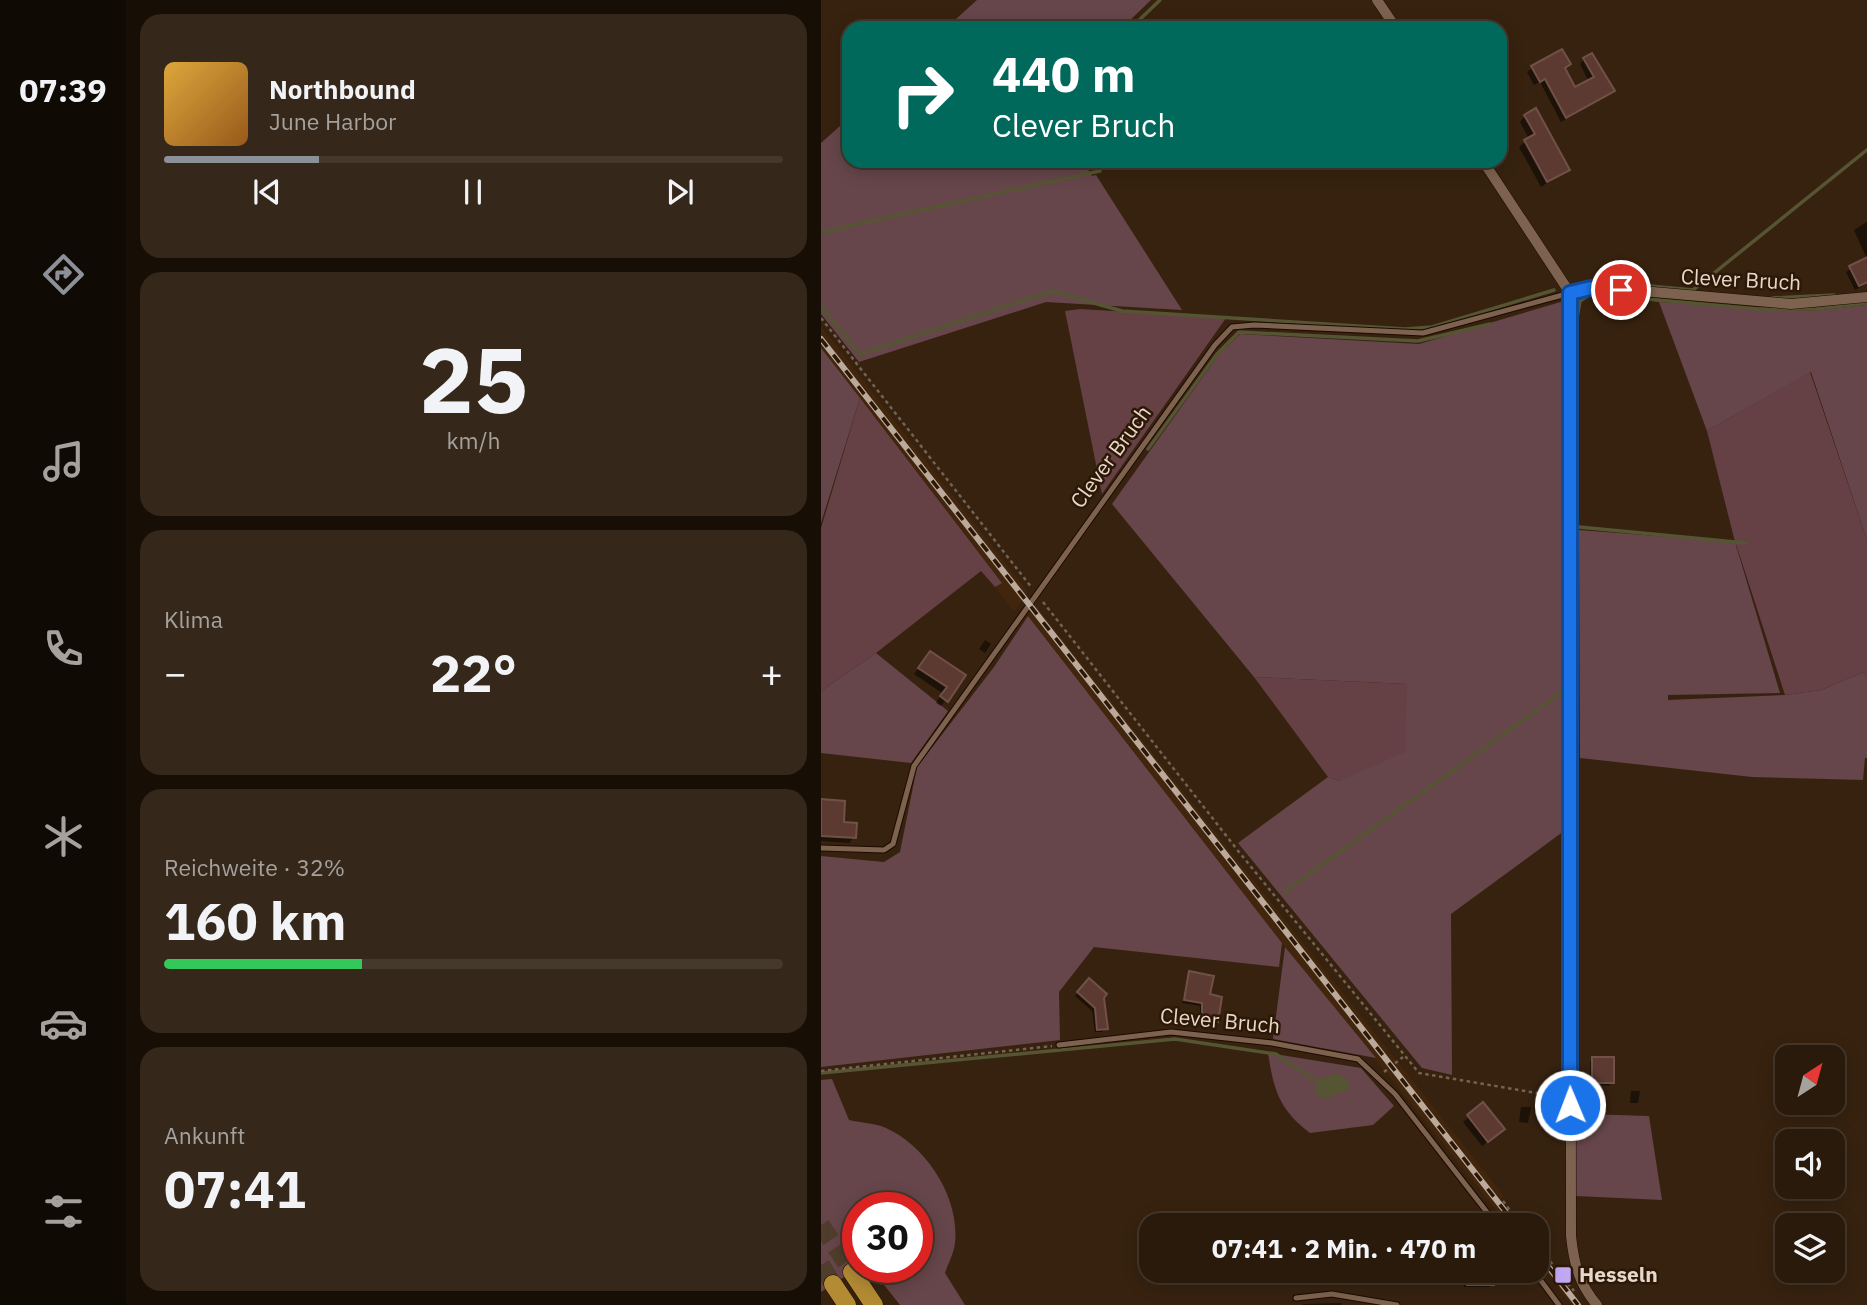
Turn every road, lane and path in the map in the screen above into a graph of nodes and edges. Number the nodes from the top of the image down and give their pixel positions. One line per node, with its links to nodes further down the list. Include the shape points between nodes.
1 (1377, 0): 2 (street)
2 (1391, 21)
3 (1488, 168): 4 (street)
4 (1570, 293): 5 (street, Clever Bruch, via 1607,288 1791,304); 7 (lane, Clever Bruch, via 1424,332 1232,327); 13 (street)
5 (1867, 297)
6 (821, 318): 7 (path)
7 (1036, 593): 8 (lane, Clever Bruch, via 914,766 890,848); 10 (path)
8 (821, 848)
9 (1059, 1045): 11 (path); 12 (lane, Clever Bruch, via 1171,1031 1358,1059)
10 (1404, 1056): 12 (path); 13 (path, via 1419,1073)
11 (821, 1071)
12 (1379, 1076): 15 (lane, Clever Bruch)
13 (1570, 1102): 27 (street, via 1571,1237 1575,1267)
14 (1503, 1201): 16 (path)
15 (1487, 1213)
16 (1512, 1213)
17 (1549, 1260): 21 (path)
18 (859, 1283): 24 (highway)
19 (1543, 1283): 26 (lane)
20 (833, 1284): 23 (highway)
21 (1576, 1295)
22 (1296, 1298): 25 (lane, via 1332,1294)
23 (847, 1305)
24 (874, 1305)
25 (1397, 1305)
26 (1559, 1305)
27 (1597, 1305)

